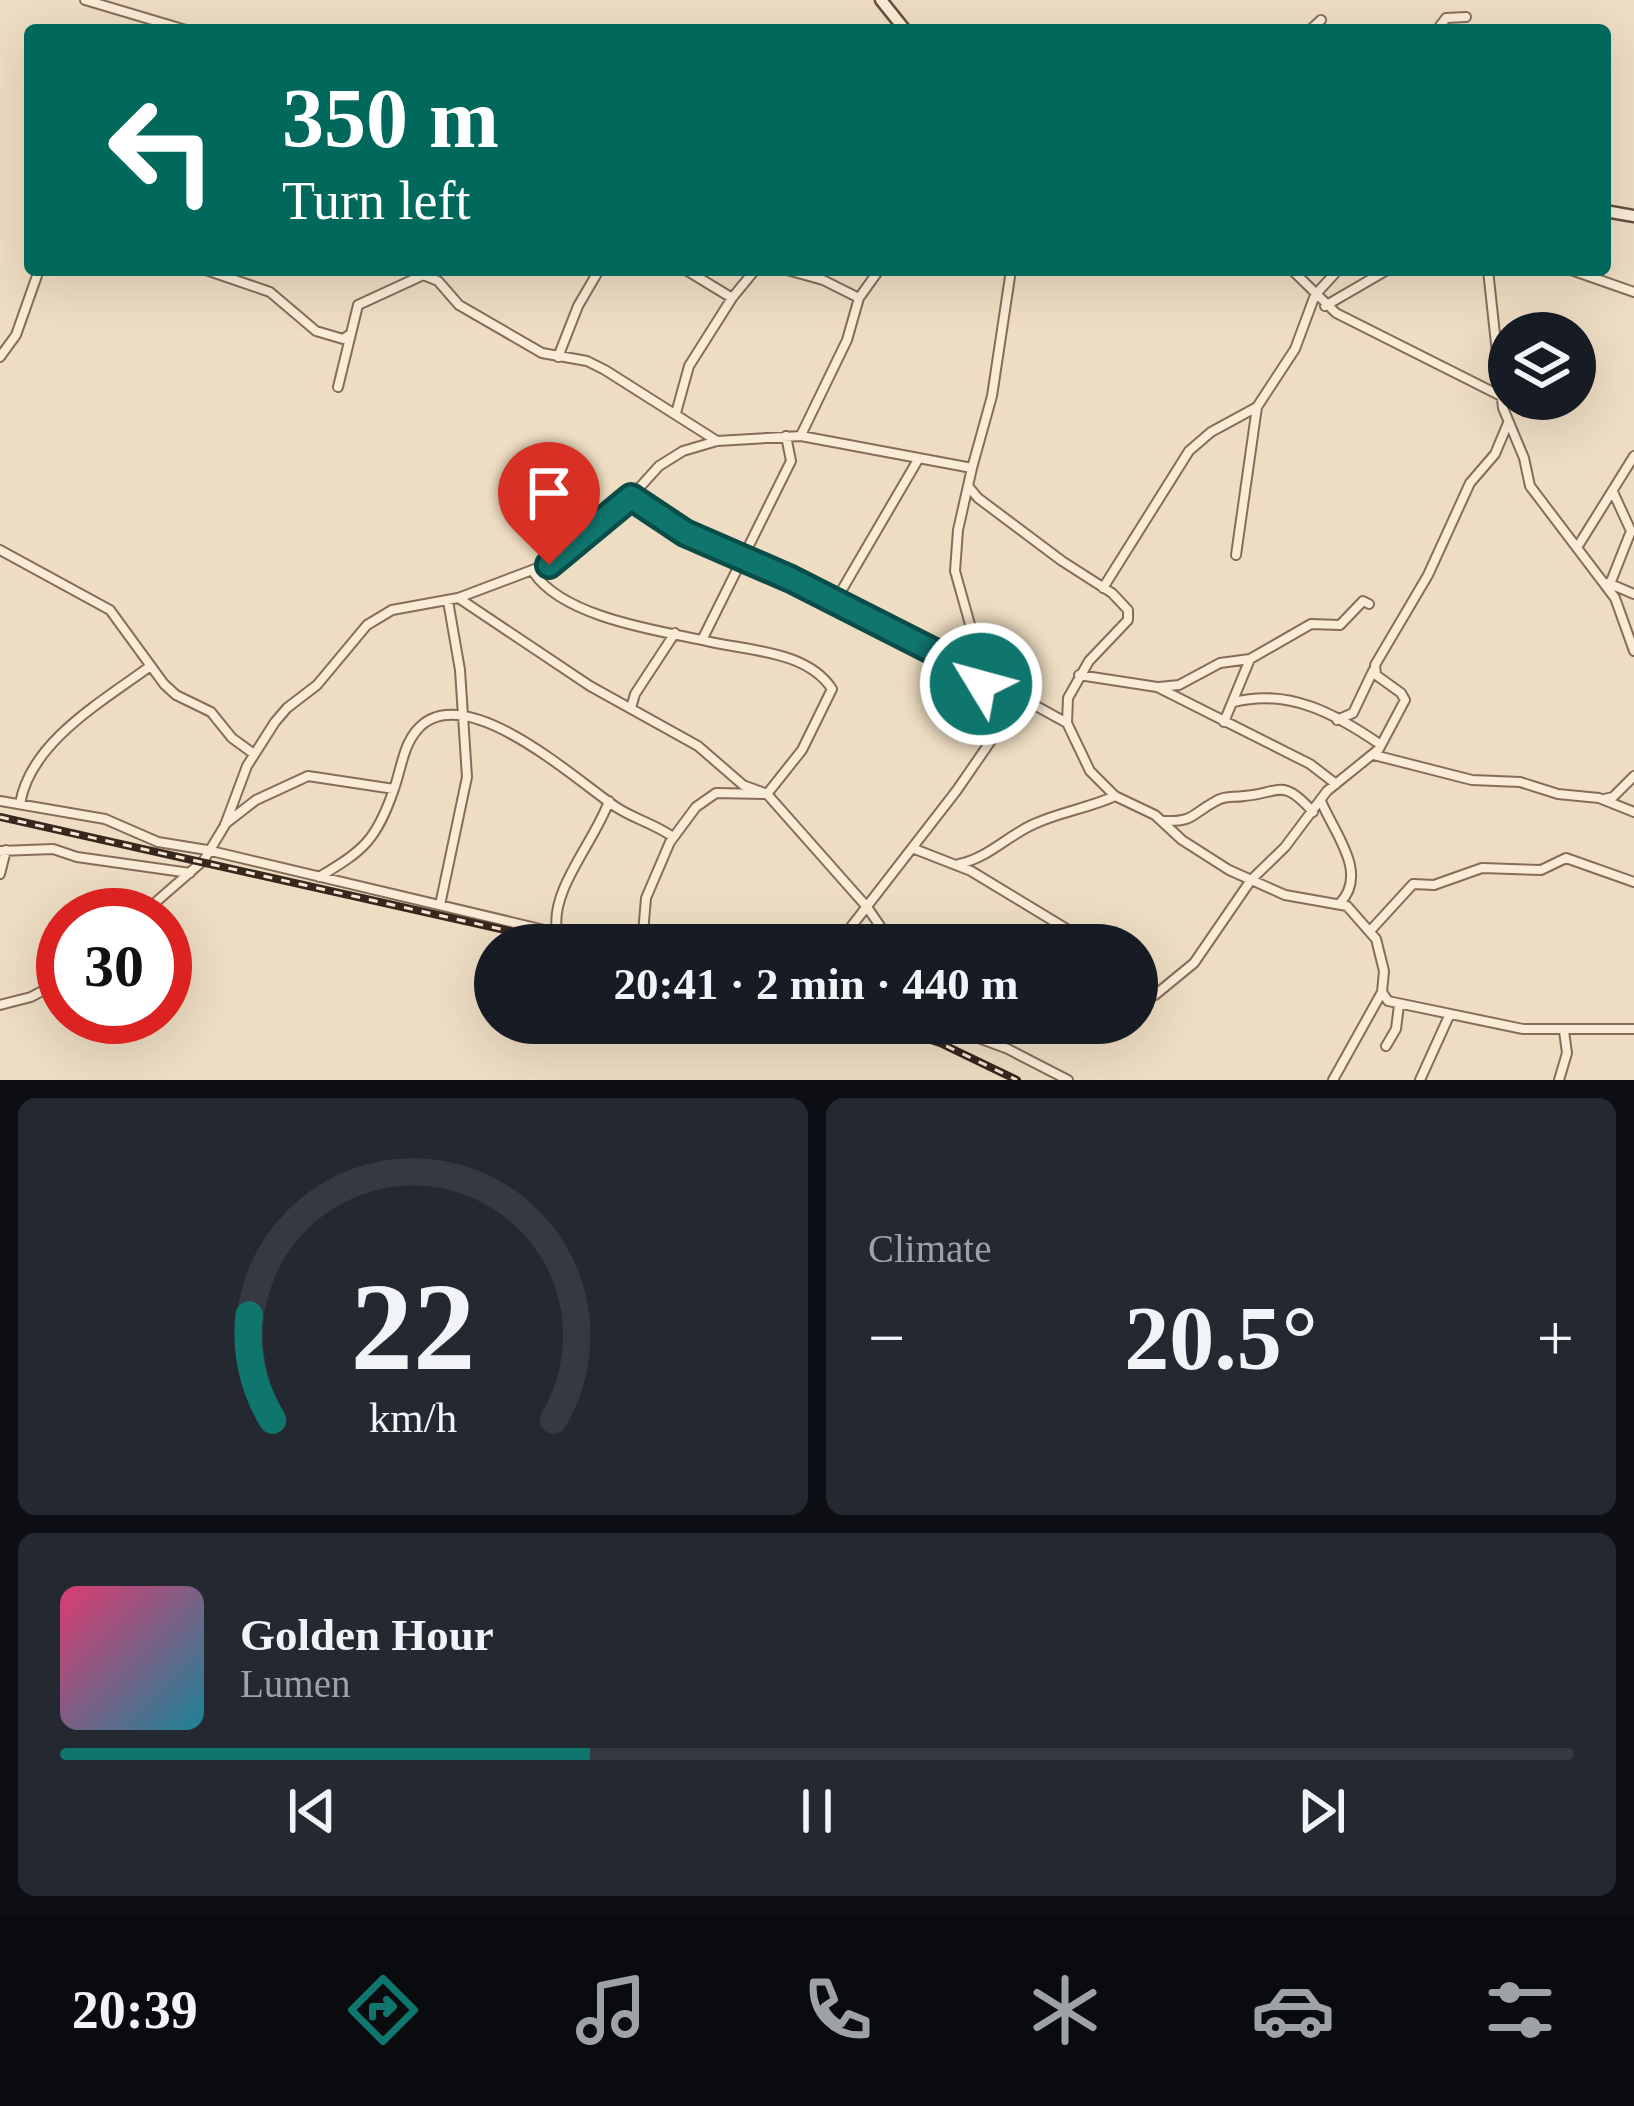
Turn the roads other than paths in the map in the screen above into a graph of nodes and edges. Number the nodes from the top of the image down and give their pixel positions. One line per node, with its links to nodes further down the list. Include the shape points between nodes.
1 (85, 0): 5 (street)
2 (881, 0): 6 (street)
3 (1466, 16): 8 (street)
4 (1322, 20): 7 (street)
5 (149, 24)
6 (900, 24)
7 (1317, 24)
8 (1442, 24)
9 (37, 276): 30 (street)
10 (223, 276): 29 (street, via 270,292 323,335)
11 (422, 276): 29 (street, via 362,302); 31 (street)
12 (596, 276): 31 (street)
13 (696, 276): 25 (street)
14 (750, 276): 25 (street)
15 (809, 276): 26 (street)
16 (875, 276): 26 (street)
17 (1010, 276): 43 (street)
18 (1297, 276): 24 (street)
19 (1333, 276): 24 (street)
20 (1378, 276): 27 (street)
21 (1489, 276): 28 (street)
22 (1588, 276): 23 (street)
23 (1634, 292)
24 (1315, 296): 27 (street); 34 (street, via 1295,349)
25 (732, 298): 35 (street, via 689,366)
26 (859, 298): 39 (street)
27 (1325, 306): 33 (street)
28 (1493, 312)
29 (350, 335): 32 (street)
30 (0, 357)
31 (558, 357): 35 (street, via 587,361)
32 (338, 387)
33 (1488, 390)
34 (1257, 406): 51 (street); 55 (street, via 1189,452)
35 (676, 413): 40 (street)
36 (1507, 420): 37 (street)
37 (1508, 423): 49 (street, via 1534,496); 65 (street)
38 (786, 436): 39 (street); 40 (street); 52 (street, via 790,461)
39 (801, 436): 42 (street)
40 (717, 441): 46 (street, via 671,458)
41 (1634, 456): 45 (street)
42 (919, 458): 43 (street); 58 (street)
43 (972, 467): 44 (street)
44 (968, 485): 55 (street); 67 (street, via 956,571)
45 (1613, 492): 47 (street); 49 (street)
46 (631, 497): 52 (street); 53 (street)
47 (1621, 508): 48 (street); 54 (street, via 1631,531)
48 (1634, 512)
49 (1578, 546): 54 (street)
50 (0, 550): 64 (street, via 110,610)
51 (1237, 555)
52 (744, 560): 58 (street); 61 (street)
53 (534, 572): 57 (street); 60 (street, via 566,603)
54 (1606, 582): 56 (street); 62 (street)
55 (1103, 588): 66 (street, via 1129,614)
56 (1634, 594)
57 (453, 599): 71 (street); 72 (street); 78 (street, via 407,604 367,625)
58 (836, 601): 67 (street)
59 (1369, 604): 63 (street, via 1340,625 1305,627)
60 (676, 632): 61 (street); 71 (street)
61 (702, 640): 83 (street, via 772,653 832,685 802,750)
62 (1634, 651)
63 (1250, 659): 68 (street); 70 (street)
64 (149, 667): 78 (street); 89 (street, via 59,735)
65 (1373, 671): 73 (street, via 1353,713); 77 (street, via 1405,700)
66 (1079, 675): 68 (street); 75 (street, via 1067,698)
67 (982, 676): 69 (street); 76 (street, via 981,700)
68 (1157, 687): 74 (street)
69 (1022, 698): 75 (street); 76 (street)
70 (1234, 702): 73 (street, via 1286,697); 74 (street)
71 (631, 708): 83 (street)
72 (462, 718): 82 (street, via 428,720 416,730); 88 (street, via 503,728); 106 (street, via 466,791)
73 (1336, 720): 77 (street)
74 (1224, 722): 81 (street)
75 (1067, 723): 84 (street, via 1090,771)
76 (994, 732): 95 (street)
77 (1381, 745): 79 (street)
78 (254, 754): 93 (street)
79 (1374, 754): 81 (street); 85 (street, via 1472,780)
80 (1634, 776): 85 (street)
81 (1336, 784): 86 (street)
82 (394, 789): 93 (street, via 308,776); 101 (street, via 365,847)
83 (767, 794): 94 (street, via 706,798); 107 (street)
84 (1115, 796): 92 (street); 98 (street, via 1031,825)
85 (1603, 799): 91 (street)
86 (1320, 800): 90 (street); 105 (street, via 1353,880)
87 (0, 801): 89 (street)
88 (609, 801): 94 (street); 109 (street, via 559,897)
89 (20, 804): 97 (street)
90 (1313, 812): 92 (street, via 1272,788 1222,797 1186,822); 102 (street)
91 (1634, 812)
92 (1163, 820): 102 (street, via 1195,850)
93 (225, 825): 97 (street)
94 (673, 837): 110 (street)
95 (912, 848): 98 (street); 107 (street)
96 (3, 850): 99 (street, via 53,849); 100 (street)
97 (207, 850): 99 (street); 101 (street)
98 (958, 864): 113 (street)
99 (190, 873): 104 (street)
100 (0, 874)
101 (318, 878): 106 (street)
102 (1251, 880): 105 (street); 115 (street, via 1201,954)
103 (1634, 882): 114 (street, via 1563,858 1541,870 1482,868 1413,884)
104 (172, 888)
105 (1340, 903): 114 (street)
106 (440, 905): 108 (street)
107 (867, 907): 111 (street); 112 (street)
108 (529, 924)
109 (557, 924)
110 (643, 924)
111 (854, 924)
112 (878, 924)
113 (1061, 924)
114 (1370, 931): 116 (street, via 1381,953)
115 (1158, 992)
116 (1382, 992): 119 (street); 126 (street)
117 (36, 994): 118 (street)
118 (0, 1005)
119 (1399, 1005): 120 (street); 124 (street)
120 (1449, 1016): 122 (street); 127 (street)
121 (1634, 1029): 122 (street)
122 (1564, 1031): 128 (street)
123 (992, 1044): 125 (street)
124 (1386, 1046)
125 (1068, 1080)
126 (1334, 1080)
127 (1420, 1080)
128 (1559, 1080)

